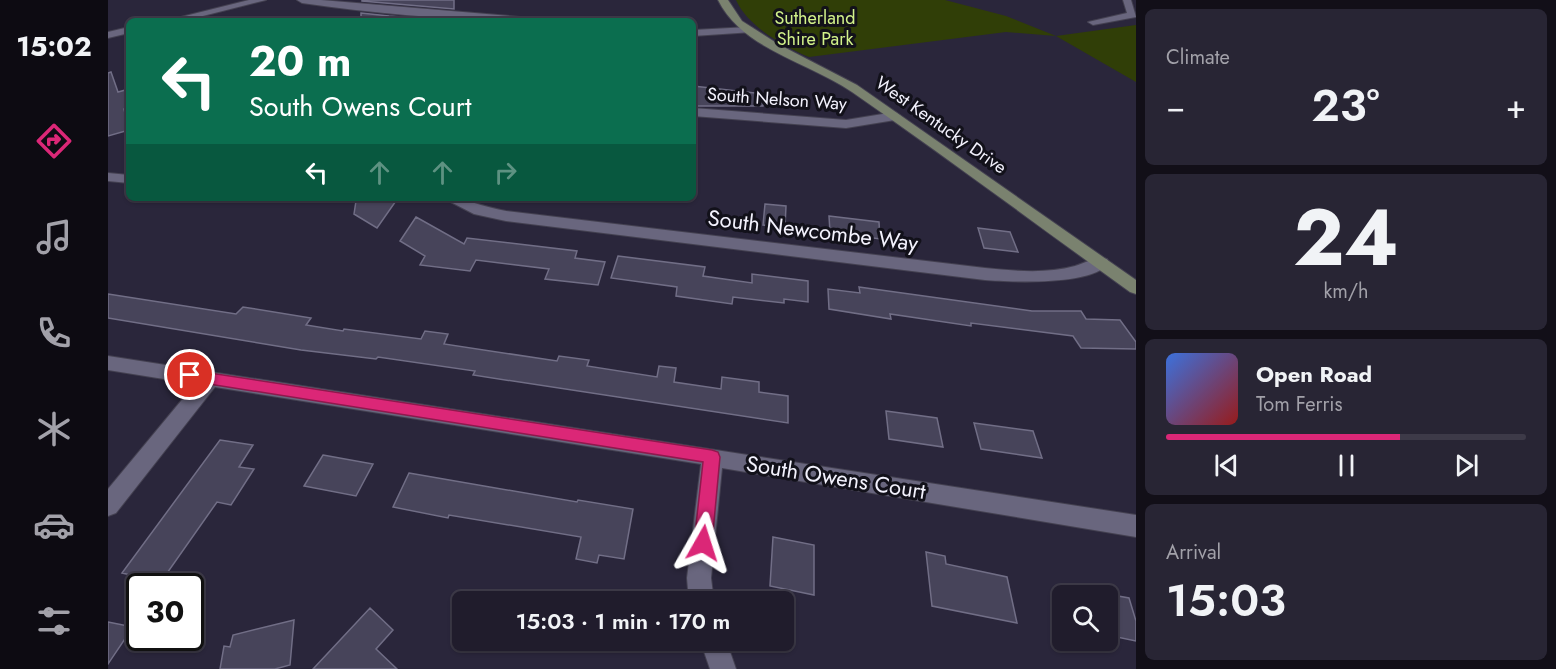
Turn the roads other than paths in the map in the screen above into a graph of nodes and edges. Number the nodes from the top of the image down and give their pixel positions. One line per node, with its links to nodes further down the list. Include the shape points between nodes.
1 (261, 0): 5 (street)
2 (302, 0): 6 (street)
3 (723, 0): 8 (street, West Kentucky Drive, via 732,16)
4 (1129, 1): 7 (street, via 1133,15)
5 (199, 18)
6 (495, 18)
7 (1093, 21)
8 (749, 30): 10 (street); 13 (street, West Kentucky Drive, via 842,80)
9 (126, 31): 11 (street)
10 (696, 33)
11 (108, 35)
12 (696, 111): 13 (street, South Nelson Way, via 846,124)
13 (895, 116): 17 (street, West Kentucky Drive)
14 (108, 177): 15 (street)
15 (126, 179)
16 (454, 201): 17 (street, South Newcombe Way, via 506,216 985,274 1051,278)
17 (1101, 263): 18 (street, West Kentucky Drive)
18 (1136, 288)
19 (108, 363): 20 (street, South Owens Court)
20 (210, 379): 21 (street, South Owens Court); 22 (street)
21 (712, 457): 23 (street, South Owens Court); 24 (street)
22 (108, 506)
23 (1136, 526)
24 (701, 591)
25 (717, 651): 26 (street)
26 (723, 669)

